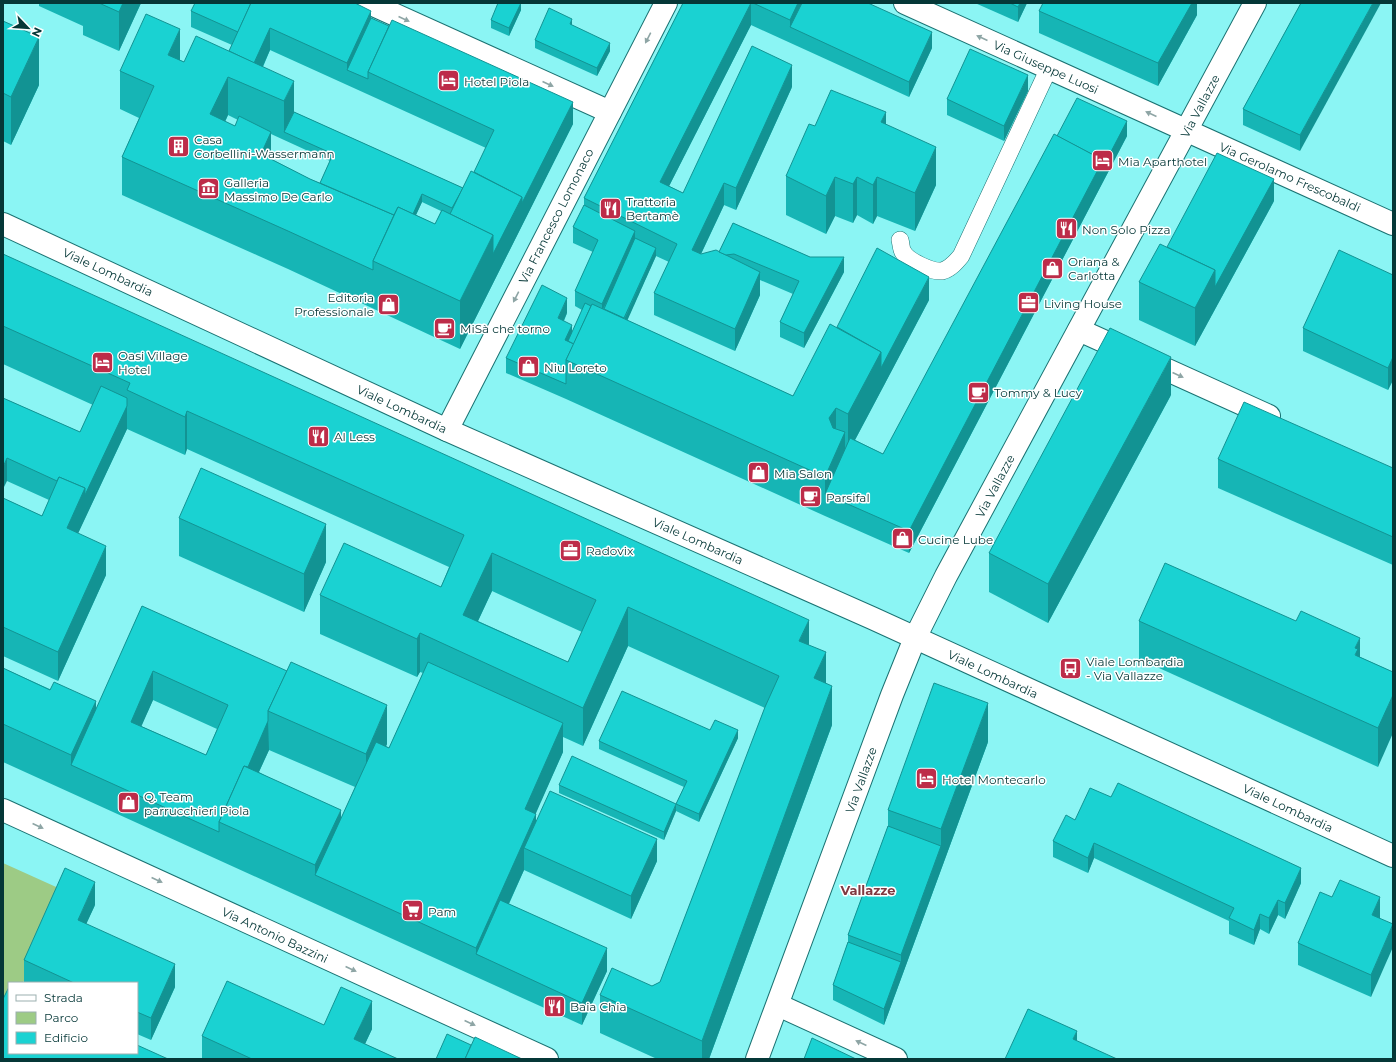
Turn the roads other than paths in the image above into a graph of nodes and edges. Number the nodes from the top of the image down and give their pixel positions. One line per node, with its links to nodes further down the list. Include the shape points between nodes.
1 (369, 3): 6 (street, one-way to 6)
2 (666, 3): 6 (street, Via Francesco Lomonaco, one-way to 6)
3 (905, 3): 5 (street, Via Giuseppe Luosi, one-way to 3)
4 (1256, 3): 7 (street, Via Vallazze)
5 (1049, 68): 7 (street, Via Giuseppe Luosi, one-way to 5); 10 (lane, via 962,256 953,266 942,271 930,269 910,260 903,252)
6 (610, 112): 13 (street, Via Francesco Lomonaco, one-way to 13)
7 (1187, 130): 9 (street, Via Gerolamo Frescobaldi); 11 (street, Via Vallazze)
8 (3, 224): 13 (street, Viale Lombardia)
9 (1393, 224)
10 (900, 240)
11 (1079, 330): 12 (street, one-way to 12); 14 (street, Via Vallazze)
12 (1284, 423)
13 (447, 430): 14 (street, Viale Lombardia)
14 (915, 638): 16 (street, Viale Lombardia); 17 (street, Via Vallazze)
15 (3, 810): 18 (street, Via Antonio Bazzini, one-way to 18)
16 (1393, 856)
17 (778, 1006): 19 (street, Via Vallazze); 20 (street, one-way to 17)
18 (547, 1059)
19 (757, 1059)
20 (896, 1059)

